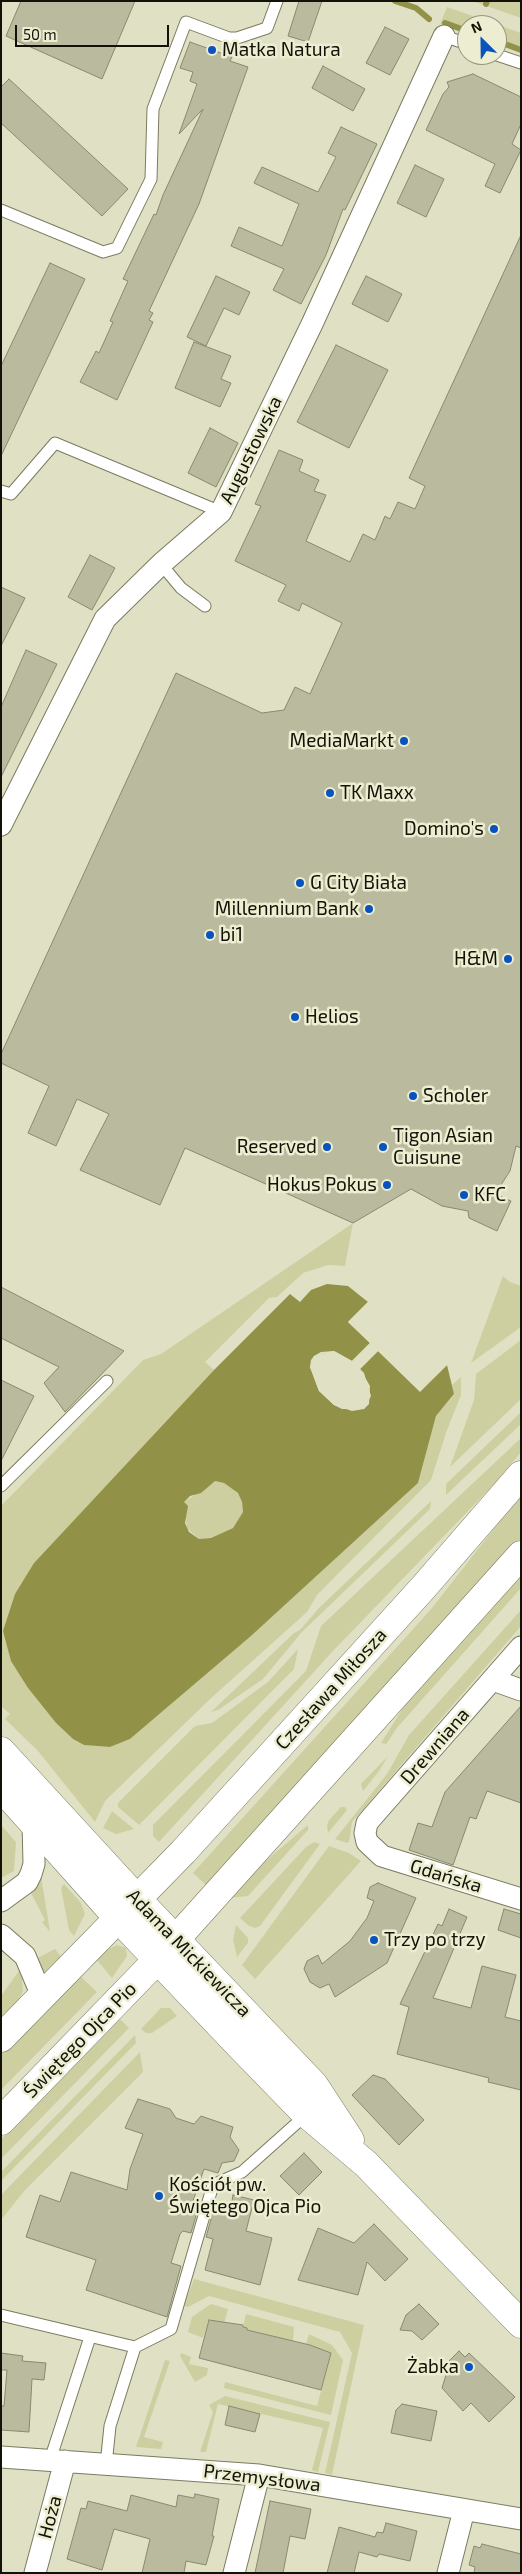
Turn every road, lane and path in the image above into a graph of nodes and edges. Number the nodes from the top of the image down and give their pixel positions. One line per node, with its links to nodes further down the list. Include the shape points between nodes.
1 (277, 1): 6 (lane, via 267,28 237,38 186,22 154,109 151,178 117,248 103,252)
2 (444, 36): 3 (lane); 8 (street, Augustowska, via 315,318)
3 (457, 41)
4 (507, 58): 5 (lane)
5 (521, 63)
6 (1, 210)
7 (1, 490): 8 (lane, via 11,494 56,443)
8 (221, 512): 9 (street, Augustowska)
9 (161, 564): 10 (lane, via 181,588); 11 (street, Augustowska, via 105,619)
10 (205, 606)
11 (1, 825)
12 (107, 1381): 14 (lane)
13 (521, 1475): 23 (main road, Czesława Miłosza, via 416,1596)
14 (1, 1486)
15 (521, 1555): 28 (main road)
16 (521, 1647): 17 (street, Drewniana)
17 (493, 1680): 18 (street); 22 (street, Drewniana, via 367,1823 366,1842)
18 (521, 1690)
19 (1, 1751): 23 (main road, Adama Mickiewicza)
20 (1, 1787): 21 (main road, Adama Mickiewicza)
21 (33, 1822): 25 (street, via 34,1864 31,1874 27,1882); 26 (main road, Adama Mickiewicza)
22 (373, 1849): 24 (street, Gdańska, via 382,1856)
23 (137, 1899): 26 (main road, Czesława Miłosza); 28 (main road, Adama Mickiewicza)
24 (521, 1899)
25 (1, 1900)
26 (118, 1918): 29 (main road, Adama Mickiewicza); 30 (main road)
27 (1, 1935): 30 (street, via 25,1956)
28 (176, 1938): 29 (main road, Świętego Ojca Pio); 34 (main road, Adama Mickiewicza, via 314,2085)
29 (158, 1959): 32 (main road, Adama Mickiewicza); 33 (main road, Świętego Ojca Pio)
30 (42, 1996): 31 (main road)
31 (1, 2038)
32 (307, 2114): 34 (main road, Adama Mickiewicza); 38 (lane, via 242,2172 212,2185 171,2329)
33 (1, 2121)
34 (366, 2164): 36 (main road, Adama Mickiewicza)
35 (1, 2316): 37 (lane)
36 (521, 2324)
37 (90, 2337): 38 (lane); 40 (lane)
38 (136, 2347): 41 (lane, via 110,2426)
39 (1, 2457): 40 (street, Przemysłowa)
40 (58, 2461): 41 (street, Przemysłowa); 45 (street, Hoża)
41 (106, 2464): 42 (street, Przemysłowa)
42 (259, 2475): 43 (street, Przemysłowa); 46 (street)
43 (464, 2510): 44 (street, Przemysłowa); 47 (street)
44 (521, 2519)
45 (35, 2573)
46 (234, 2573)
47 (448, 2573)

